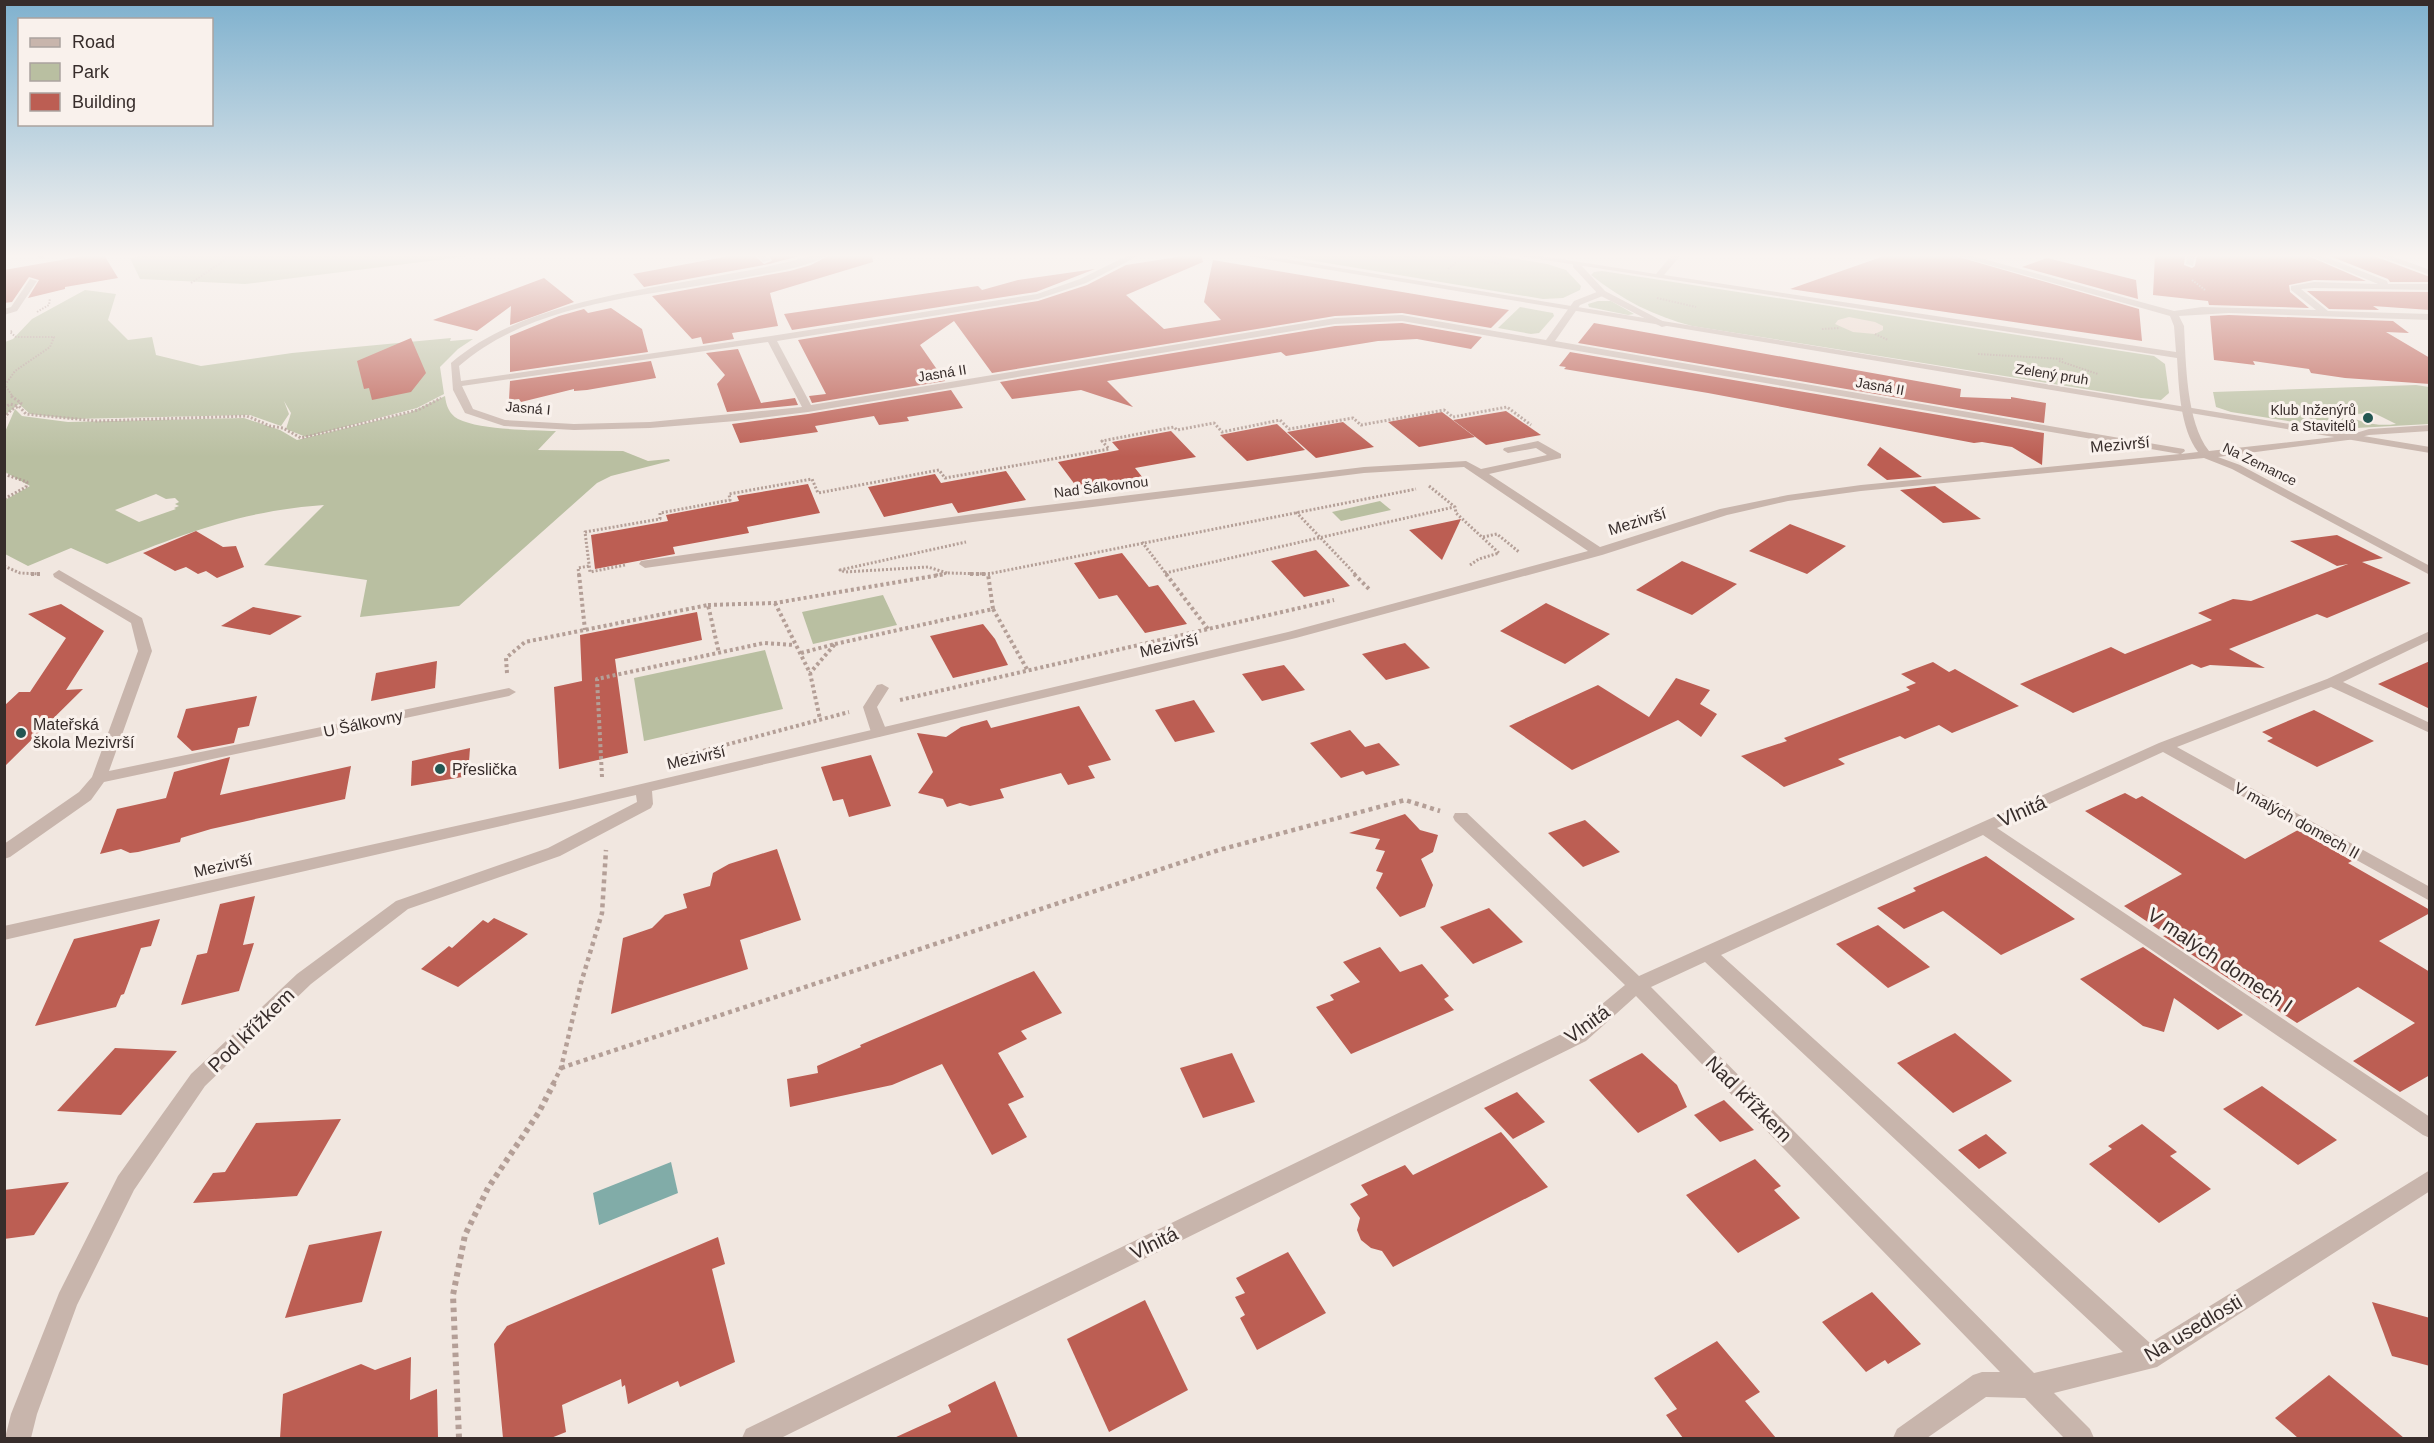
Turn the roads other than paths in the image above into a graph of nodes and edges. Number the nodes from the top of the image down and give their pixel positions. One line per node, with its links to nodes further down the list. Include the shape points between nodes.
1 (527, 322): 14 (street, via 473,347 454,365)
2 (874, 322): 11 (street)
3 (1336, 322): 15 (street, Jasná II)
4 (1428, 322): 12 (street, Jasná II)
5 (1565, 322): 12 (street)
6 (1649, 322): 10 (street, Zelený pruh)
7 (1660, 322): 10 (street)
8 (1954, 322): 13 (street)
9 (2177, 322): 13 (street, Na Zemance)
10 (1665, 325): 16 (street, Zelený pruh)
11 (771, 339): 14 (street); 15 (street)
12 (1549, 343): 21 (street, Jasná II)
13 (2181, 357): 16 (street, Na Zemance)
14 (458, 384): 15 (street, Jasná I, via 469,411 504,423 574,427 650,425)
15 (808, 409)
16 (2187, 411): 18 (street, Zelený pruh); 21 (street, Na Zemance, via 2195,438)
17 (2430, 428): 18 (street)
18 (2348, 437): 20 (street, Zelený pruh); 21 (street, Mezivrší)
19 (1508, 450): 22 (street, via 1538,444 1557,456)
20 (2430, 450)
21 (2206, 455): 23 (street, Mezivrší, via 1788,498 1725,512); 25 (street, Na Zemance, via 2236,466)
22 (1478, 473): 23 (street, Nad Šálkovnou); 24 (street, Nad Šálkovnou, via 1466,465 1364,470 962,519)
23 (1598, 552): 32 (street, Mezivrší, via 1308,631)
24 (645, 564)
25 (2430, 571)
26 (59, 574): 34 (street, via 137,621 145,651)
27 (2430, 635): 28 (street, Vlnitá)
28 (2332, 682): 31 (street); 33 (street, Vlnitá)
29 (882, 688): 32 (street, via 870,707)
30 (508, 692): 34 (street, U Šálkovny)
31 (2430, 729)
32 (879, 732): 35 (street, Mezivrší)
33 (2164, 746): 37 (street, Vlnitá); 39 (street, V malých domech II)
34 (99, 778): 38 (street, via 85,796)
35 (644, 787): 40 (street, Mezivrší); 47 (street, Pod křížkem, via 645,804 554,852 402,905 304,979 198,1080 126,1183 67,1302)
36 (1461, 817): 42 (street, Nad křížkem)
37 (1985, 828): 41 (street, Vlnitá); 43 (street, V malých domech I)
38 (4, 853)
39 (2430, 895)
40 (4, 933)
41 (1707, 953): 42 (street, Vlnitá); 45 (street)
42 (1637, 985): 46 (street, Nad křížkem); 48 (street, Vlnitá, via 1579,1035)
43 (2430, 1130)
44 (2430, 1179): 45 (street, Na usedlosti)
45 (2148, 1358): 46 (street, Na usedlosti)
46 (2032, 1386): 49 (street, Na usedlosti, via 1982,1384); 50 (street, Nad křížkem)
47 (18, 1438)
48 (755, 1438)
49 (1906, 1438)
50 (2081, 1438)

